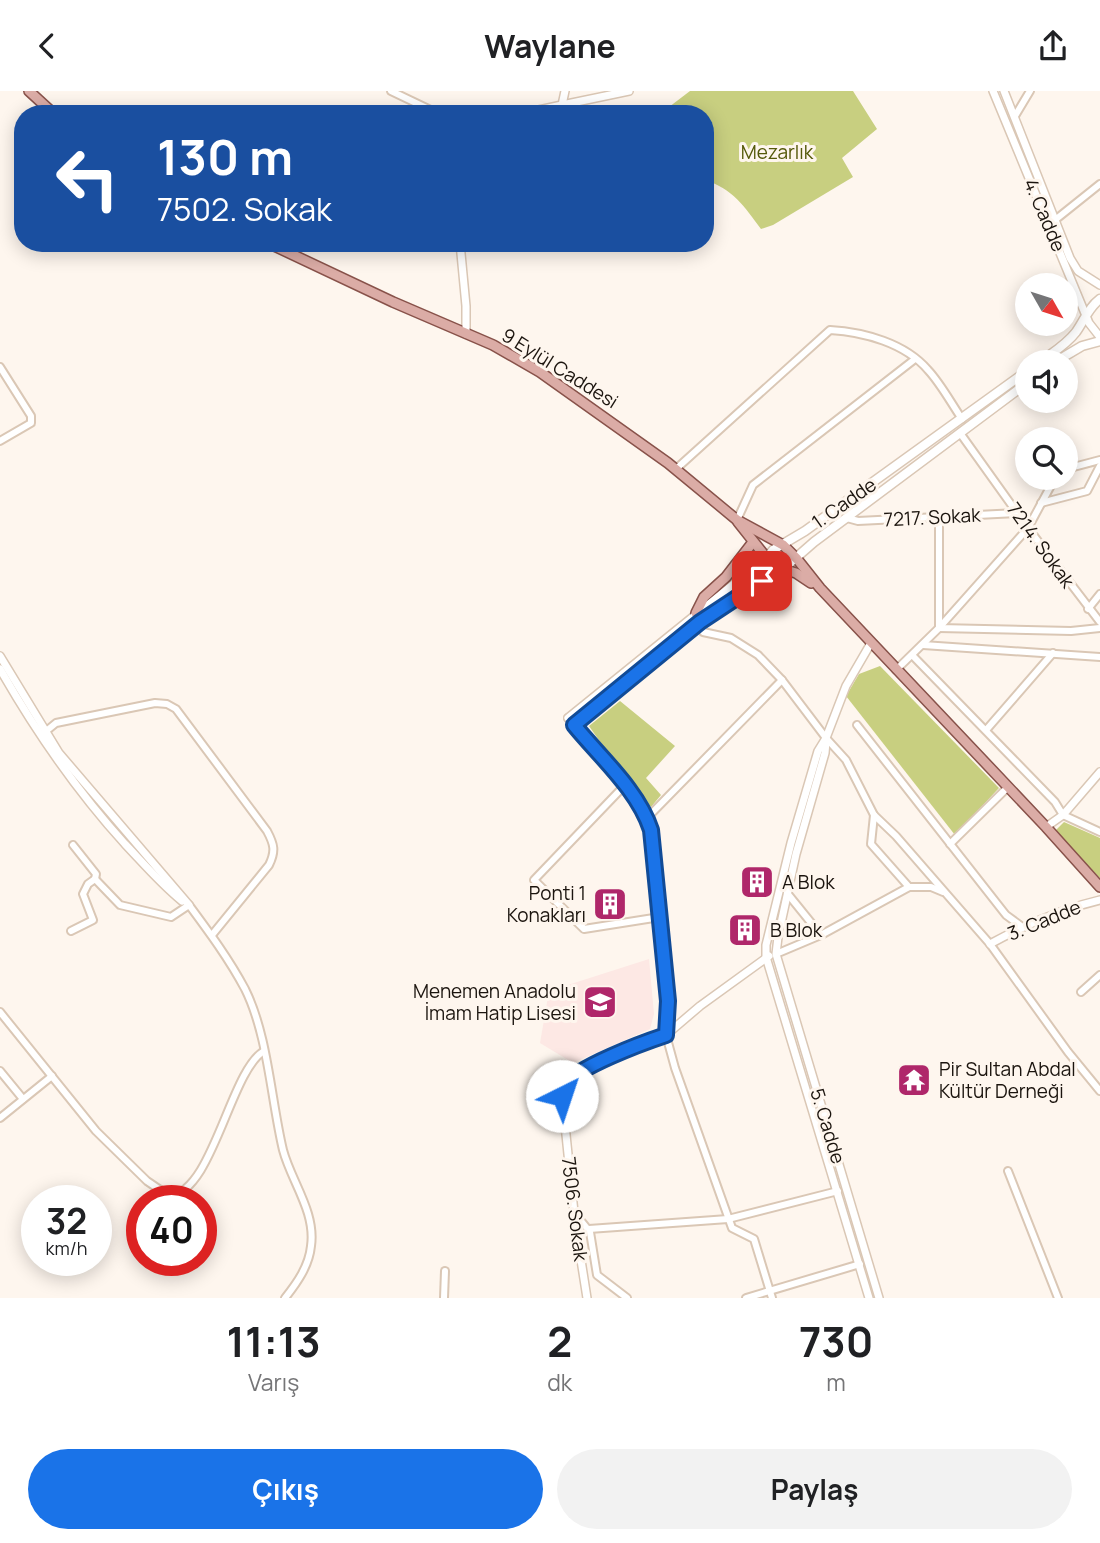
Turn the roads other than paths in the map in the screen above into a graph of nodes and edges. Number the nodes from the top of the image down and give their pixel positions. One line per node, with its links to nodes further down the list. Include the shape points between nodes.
1 (29, 91): 8 (main road)
2 (391, 91): 9 (street)
3 (565, 91): 10 (street)
4 (629, 91): 10 (street)
5 (993, 91): 18 (street, 4. Cadde)
6 (1004, 91): 11 (street, 4. Cadde)
7 (1030, 91): 11 (street)
8 (40, 95)
9 (420, 105)
10 (562, 105)
11 (1015, 116): 13 (street, 4. Cadde)
12 (1100, 184): 13 (street)
13 (1055, 220): 16 (street, 4. Cadde, via 1078,271)
14 (288, 252): 19 (main road, 9 Eylül Caddesi)
15 (461, 252): 19 (street)
16 (1100, 285)
17 (1100, 299): 18 (main road)
18 (1087, 314): 20 (street, 4. Cadde); 21 (main road)
19 (466, 334): 33 (main road, 9 Eylül Caddesi, via 552,380)
20 (1100, 339): 22 (main road)
21 (1056, 350)
22 (1075, 350)
23 (915, 359): 27 (street, via 928,369); 33 (street, via 879,337 830,330); 39 (street, via 753,485)
24 (0, 367): 29 (street, via 31,416 31,423)
25 (1015, 380): 27 (main road, 1. Cadde)
26 (1015, 392): 28 (main road, 1. Cadde)
27 (962, 419): 42 (main road, 1. Cadde)
28 (960, 433): 36 (street, 7214. Sokak); 37 (main road, 1. Cadde)
29 (0, 441)
30 (1100, 460): 31 (street)
31 (1078, 466)
32 (1100, 466): 35 (street, via 1087,491)
33 (676, 469): 39 (main road, 9 Eylül Caddesi)
34 (1048, 490): 35 (street)
35 (1041, 503): 40 (street)
36 (1017, 513): 38 (street, 7217. Sokak); 40 (street, 7214. Sokak)
37 (847, 518): 38 (street, 7217. Sokak); 44 (main road, 1. Cadde)
38 (939, 518): 51 (street)
39 (737, 520): 41 (main road, 9 Eylül Caddesi); 42 (main road, 9 Eylül Caddesi)
40 (1028, 528): 48 (street, 7214. Sokak); 51 (street)
41 (753, 542): 43 (main road, 9 Eylül Caddesi); 49 (main road, via 704,597)
42 (782, 545): 43 (main road, 1. Cadde); 44 (main road, 9 Eylül Caddesi)
43 (767, 557): 45 (main road, 9 Eylül Caddesi); 49 (street, 1. Cadde)
44 (797, 559): 45 (main road, 1. Cadde); 46 (main road, 9 Eylül Caddesi)
45 (782, 570): 46 (main road, 9 Eylül Caddesi); 49 (street, 1. Cadde)
46 (820, 588): 53 (main road, 9 Eylül Caddesi)
47 (1100, 594): 48 (street)
48 (1088, 609): 50 (street, 7214. Sokak)
49 (698, 617): 61 (street, via 703,632 731,638 758,655); 62 (street, 1. Cadde); 63 (street, 1. Cadde)
50 (1100, 622)
51 (939, 628): 52 (street); 54 (street)
52 (1100, 628)
53 (871, 643): 60 (main road, 9 Eylül Caddesi); 67 (street, via 846,686)
54 (923, 645): 55 (street); 56 (street)
55 (1053, 653): 58 (street); 65 (street)
56 (912, 655): 60 (street); 65 (street)
57 (0, 656): 66 (street)
58 (1100, 657)
59 (0, 669): 84 (street, via 53,756 94,810 165,888)
60 (896, 670): 70 (main road, 9 Eylül Caddesi)
61 (782, 680): 67 (street); 73 (street)
62 (568, 718): 63 (street)
63 (574, 725): 69 (street)
64 (857, 725): 76 (street)
65 (987, 729): 72 (street)
66 (46, 732): 84 (street); 88 (street, via 56,723 155,703 176,709 274,844 269,865)
67 (826, 738): 71 (street, via 846,760); 81 (street); 92 (street, via 791,843)
68 (1100, 772): 72 (street)
69 (625, 785): 73 (street); 85 (street, via 534,880 584,929)
70 (1007, 787): 74 (main road, 9 Eylül Caddesi); 76 (street)
71 (874, 815): 79 (street, via 871,844); 82 (street)
72 (1063, 815): 74 (street); 75 (street)
73 (647, 818): 85 (street)
74 (1046, 827): 80 (main road, 9 Eylül Caddesi)
75 (1100, 832)
76 (950, 844): 86 (street, via 1006,915)
77 (73, 845): 78 (street, via 96,874)
78 (95, 879): 84 (street, via 120,905 149,914 171,917); 87 (street, via 83,894 93,920)
79 (909, 887): 82 (street, via 931,887); 89 (street)
80 (1100, 887)
81 (787, 893): 89 (street); 91 (street)
82 (944, 893): 90 (street)
83 (1100, 900): 86 (street, 3. Cadde)
84 (189, 905): 88 (street)
85 (660, 917): 96 (street, via 668,1001)
86 (1021, 926): 90 (street, 3. Cadde)
87 (71, 931)
88 (212, 935): 97 (street, via 246,991)
89 (821, 935): 91 (street)
90 (989, 944): 100 (street)
91 (776, 954): 92 (street); 117 (street, 5. Cadde)
92 (766, 957): 96 (street); 104 (street)
93 (1100, 975): 94 (street)
94 (1081, 992)
95 (0, 1011): 99 (street)
96 (666, 1035): 105 (street); 106 (street, 7506. Sokak, via 567,1080 563,1086)
97 (264, 1051): 99 (street, via 250,1064 206,1160 188,1186 174,1196 159,1191 123,1159); 111 (street, via 284,1152 312,1236 307,1262)
98 (0, 1071): 101 (street)
99 (52, 1076): 101 (street)
100 (1100, 1091)
101 (23, 1099): 102 (street)
102 (0, 1118)
103 (1008, 1171): 118 (street)
104 (838, 1191): 105 (street); 108 (street)
105 (728, 1219): 107 (street); 110 (street, via 732,1228 754,1239)
106 (575, 1222): 107 (street); 113 (street, 7506. Sokak)
107 (589, 1229): 114 (street, via 597,1275)
108 (860, 1264): 110 (street); 116 (street)
109 (444, 1271): 112 (street)
110 (771, 1294): 115 (street)
111 (285, 1298)
112 (444, 1298)
113 (587, 1298)
114 (626, 1298)
115 (746, 1298)
116 (869, 1298)
117 (879, 1298)
118 (1058, 1298)

